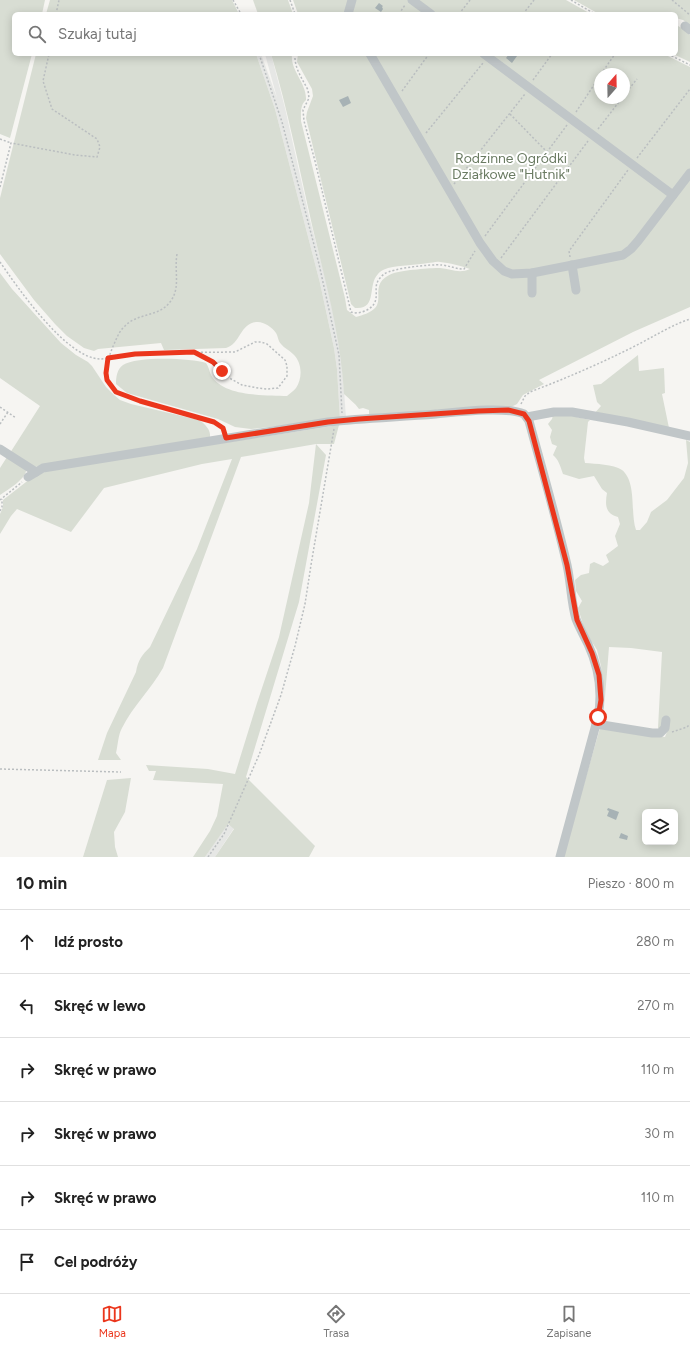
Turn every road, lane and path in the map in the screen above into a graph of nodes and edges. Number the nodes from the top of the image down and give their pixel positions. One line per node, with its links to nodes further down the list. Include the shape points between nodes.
1 (59, 0): 10 (path)
2 (233, 0): 11 (path)
3 (290, 0): 12 (path)
4 (352, 0): 13 (lane)
5 (470, 0): 16 (path)
6 (534, 0): 17 (path)
7 (571, 0): 18 (path)
8 (672, 0): 19 (path)
9 (409, 2): 14 (path); 15 (lane)
10 (56, 12)
11 (240, 12)
12 (294, 12)
13 (349, 12)
14 (401, 12)
15 (427, 12)
16 (461, 12)
17 (525, 12)
18 (592, 12)
19 (690, 15)
20 (49, 56): 44 (path, via 44,81 52,109 97,139 100,147 97,157)
21 (260, 56): 67 (path, via 294,166 333,325 339,356)
22 (295, 56): 51 (path, via 296,68 309,94 303,110 304,121 316,161 351,312 361,313 373,306 376,285 389,271 441,265 464,269)
23 (371, 56): 37 (lane)
24 (428, 56): 37 (path)
25 (485, 56): 43 (path)
26 (487, 56): 34 (lane)
27 (551, 56): 34 (path)
28 (614, 56): 31 (path)
29 (672, 56): 30 (path)
30 (690, 65)
31 (606, 68)
32 (637, 79): 35 (path)
33 (594, 85): 40 (path)
34 (529, 87): 39 (path); 40 (lane)
35 (630, 88)
36 (690, 89): 46 (path)
37 (396, 99): 43 (lane)
38 (617, 104): 41 (path)
39 (510, 114): 45 (path); 49 (path)
40 (571, 118): 41 (lane); 45 (path)
41 (593, 135): 46 (lane); 55 (path, via 500,259)
42 (0, 139): 44 (path)
43 (420, 140): 49 (lane)
44 (11, 143): 48 (path)
45 (547, 152): 51 (path)
46 (632, 164): 50 (lane); 54 (path, via 569,251)
47 (690, 173): 50 (lane)
48 (0, 187)
49 (449, 190): 51 (lane)
50 (673, 195): 54 (lane, via 638,241 623,255)
51 (480, 243): 55 (lane)
52 (177, 254): 61 (path, via 176,293 164,308 125,325 118,334)
53 (0, 262): 61 (path, via 22,293 71,346 86,356)
54 (572, 265): 56 (lane); 57 (lane)
55 (498, 266): 56 (lane, via 512,274)
56 (532, 273): 58 (lane)
57 (576, 290)
58 (532, 293)
59 (690, 319): 64 (path, via 605,361 530,392 525,396)
60 (194, 352): 60 (path, via 235,352 255,342 261,342 285,360 286,376 278,388 248,387 231,379 213,362); 61 (path, via 135,354)
61 (108, 358): 70 (path, via 107,380 116,392 214,422 223,428)
62 (0, 407): 63 (path)
63 (8, 412): 66 (path); 68 (path)
64 (519, 412): 65 (lane); 67 (lane, via 478,411)
65 (527, 417): 69 (lane, via 572,412); 77 (lane, via 565,559 577,620 599,675 601,700)
66 (16, 418)
67 (339, 421): 70 (lane); 82 (path, via 310,565 305,604 281,695 259,755 224,834)
68 (0, 424)
69 (690, 436)
70 (226, 438): 72 (lane, via 43,468)
71 (0, 449): 72 (lane)
72 (36, 472): 73 (lane)
73 (28, 478): 74 (path)
74 (1, 500): 75 (path)
75 (0, 510)
76 (666, 720): 79 (lane)
77 (596, 724): 79 (lane); 83 (lane)
78 (690, 724): 79 (path, via 680,730)
79 (660, 733)
80 (0, 769): 81 (path)
81 (121, 772)
82 (208, 857)
83 (560, 857)

